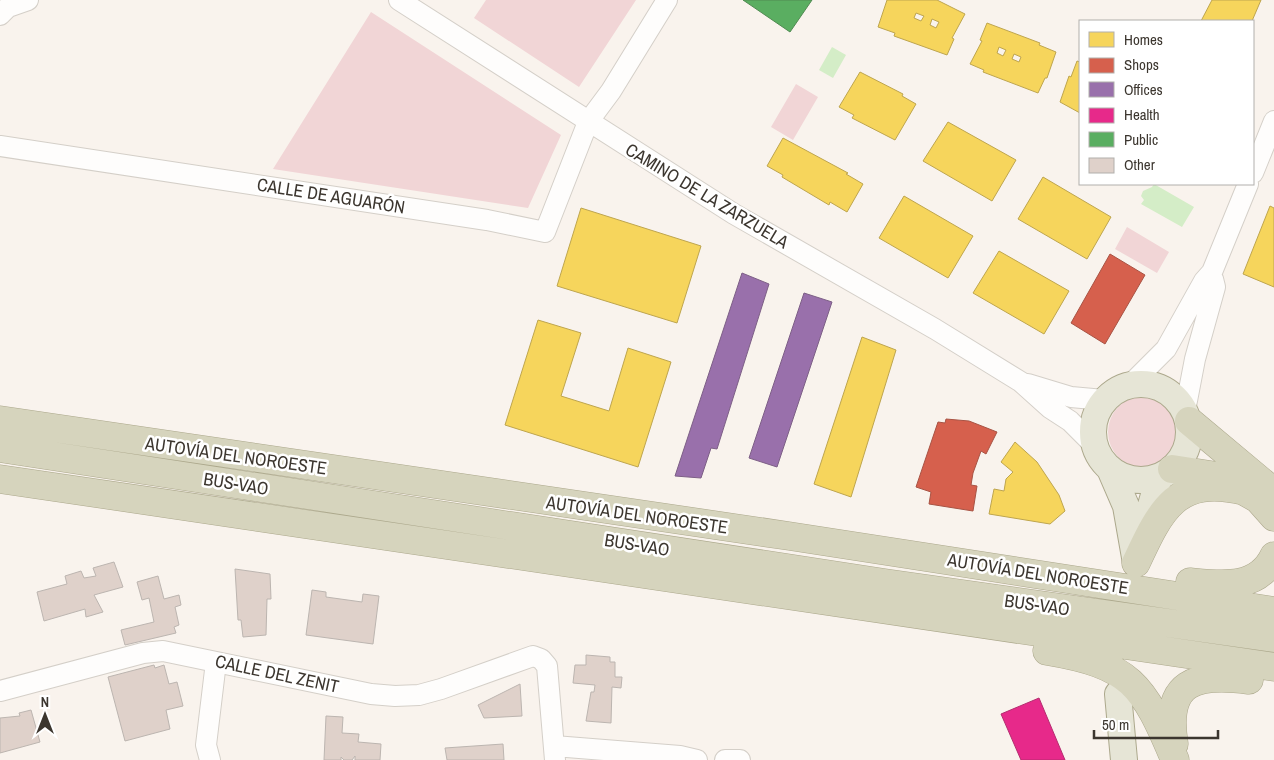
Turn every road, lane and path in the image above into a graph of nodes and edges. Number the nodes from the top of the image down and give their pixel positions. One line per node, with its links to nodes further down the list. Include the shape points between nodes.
1 (28, 0): 4 (street, via 8,7)
2 (399, 0): 6 (street, CAMINO DE LA ZARZUELA)
3 (667, 0): 6 (street, via 612,91)
4 (0, 15)
5 (1274, 121): 8 (street)
6 (588, 122): 7 (street, CALLE DE AGUARÓN, via 545,232 487,220); 11 (street, CAMINO DE LA ZARZUELA, via 746,222 935,329)
7 (0, 146)
8 (1254, 171)
9 (1248, 185): 10 (street)
10 (1212, 272): 12 (street, via 1166,349); 15 (street, via 1215,287 1195,359)
11 (1021, 382): 13 (street, CAMINO DE LA ZARZUELA, via 1071,397); 17 (street, CAMINO DE LA ZARZUELA, via 1070,421)
12 (1132, 384): 13 (main road); 15 (main road, via 1144,383 1163,389 1178,400)
13 (1104, 400): 17 (main road, via 1093,427)
14 (0, 404): 24 (highway, via 447,472)
15 (1187, 416): 20 (main road, via 1189,442 1182,457); 23 (highway)
16 (0, 420): 24 (highway, AUTOVÍA DEL NOROESTE)
17 (1095, 446): 19 (main road)
18 (0, 448): 31 (highway, BUS-VAO, via 884,583)
19 (1110, 468): 20 (main road, via 1133,479 1146,480); 29 (main road, via 1126,506)
20 (1165, 473): 22 (highway, via 1217,476); 29 (main road, via 1148,510)
21 (0, 479): 28 (highway)
22 (1244, 491): 25 (highway, via 1266,506); 29 (highway, via 1212,486 1174,500 1156,521)
23 (1274, 492)
24 (536, 500): 26 (highway, AUTOVÍA DEL NOROESTE)
25 (1274, 518)
26 (790, 536): 27 (highway, via 839,533 884,538 1218,585 1250,581 1269,566); 30 (highway, AUTOVÍA DEL NOROESTE)
27 (1274, 556)
28 (533, 558): 33 (highway); 43 (highway, via 794,609 1096,661 1112,668 1135,686 1158,720)
29 (1136, 563)
30 (1274, 611)
31 (1274, 638)
32 (216, 662): 35 (street, CALLE DEL ZENIT, via 163,651 143,652); 37 (street, CALLE DEL ZENIT, via 371,694 395,696 441,690 528,656 538,656 547,666); 38 (street, via 206,745)
33 (1274, 667)
34 (1274, 684): 43 (highway, via 1220,676 1206,678 1185,688 1171,711)
35 (0, 691)
36 (1118, 694): 42 (main road)
37 (554, 753): 39 (street, via 680,756)
38 (210, 760)
39 (697, 760)
40 (725, 760): 41 (street)
41 (740, 760)
42 (1124, 760)
43 (1176, 760)

